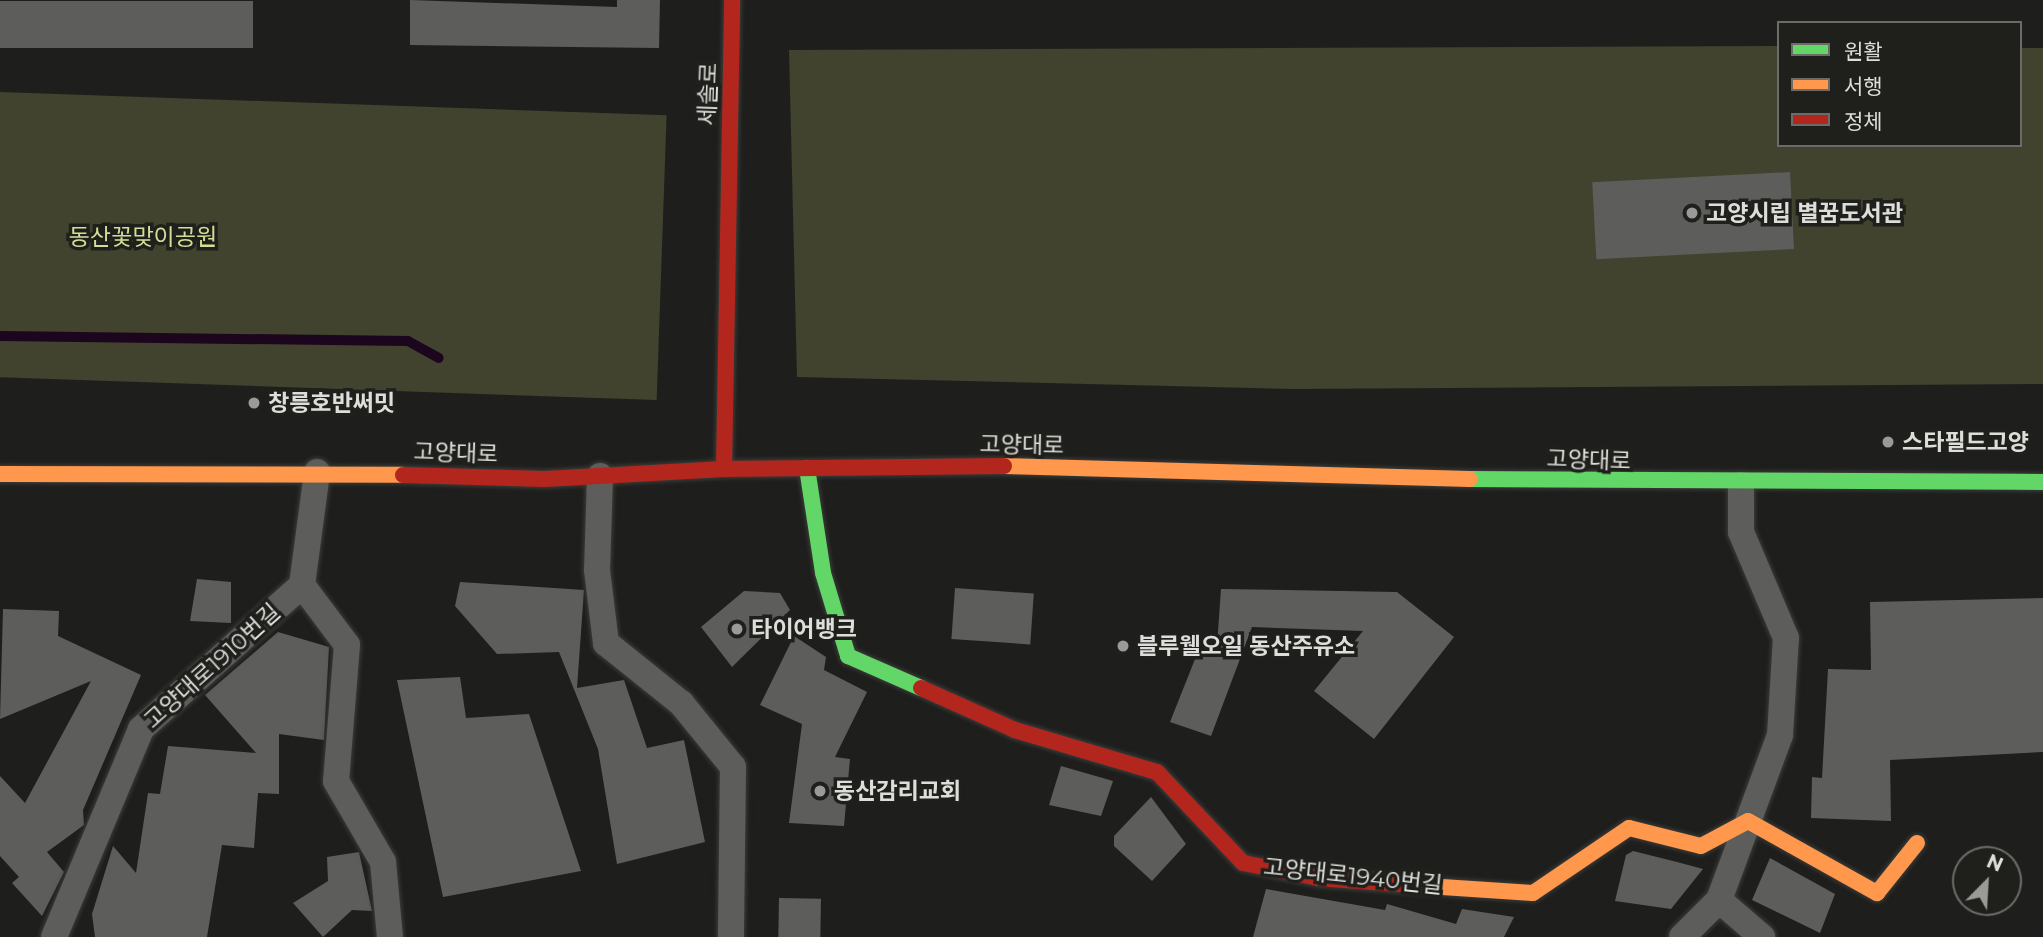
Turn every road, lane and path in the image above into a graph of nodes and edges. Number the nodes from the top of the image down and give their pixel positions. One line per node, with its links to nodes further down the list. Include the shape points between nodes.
1 (732, 0): 3 (main road, 세솔로, via 723,281)
2 (807, 468): 3 (main road, 고양대로); 8 (main road, 고양대로, via 998,466); 10 (main road, 고양대로1940번길, via 823,573 848,656 1015,730 1157,772 1243,863 1319,878 1533,894 1629,828 1701,846)
3 (724, 469): 6 (main road, 고양대로)
4 (317, 472): 5 (main road, 고양대로); 6 (main road, 고양대로); 9 (street)
5 (0, 474)
6 (600, 476): 15 (street, via 597,570 606,643 681,703 733,767)
7 (2043, 482): 8 (main road, 고양대로)
8 (1741, 485): 10 (street, via 1741,532 1786,638 1780,735)
9 (302, 585): 13 (street, 고양대로1910번길, via 141,729); 14 (street, via 347,645 336,780 383,862)
10 (1748, 821): 11 (main road, via 1877,893); 12 (street)
11 (1917, 843)
12 (1719, 900): 16 (street); 17 (street)
13 (54, 937)
14 (390, 937)
15 (731, 937)
16 (1682, 937)
17 (1762, 937)

